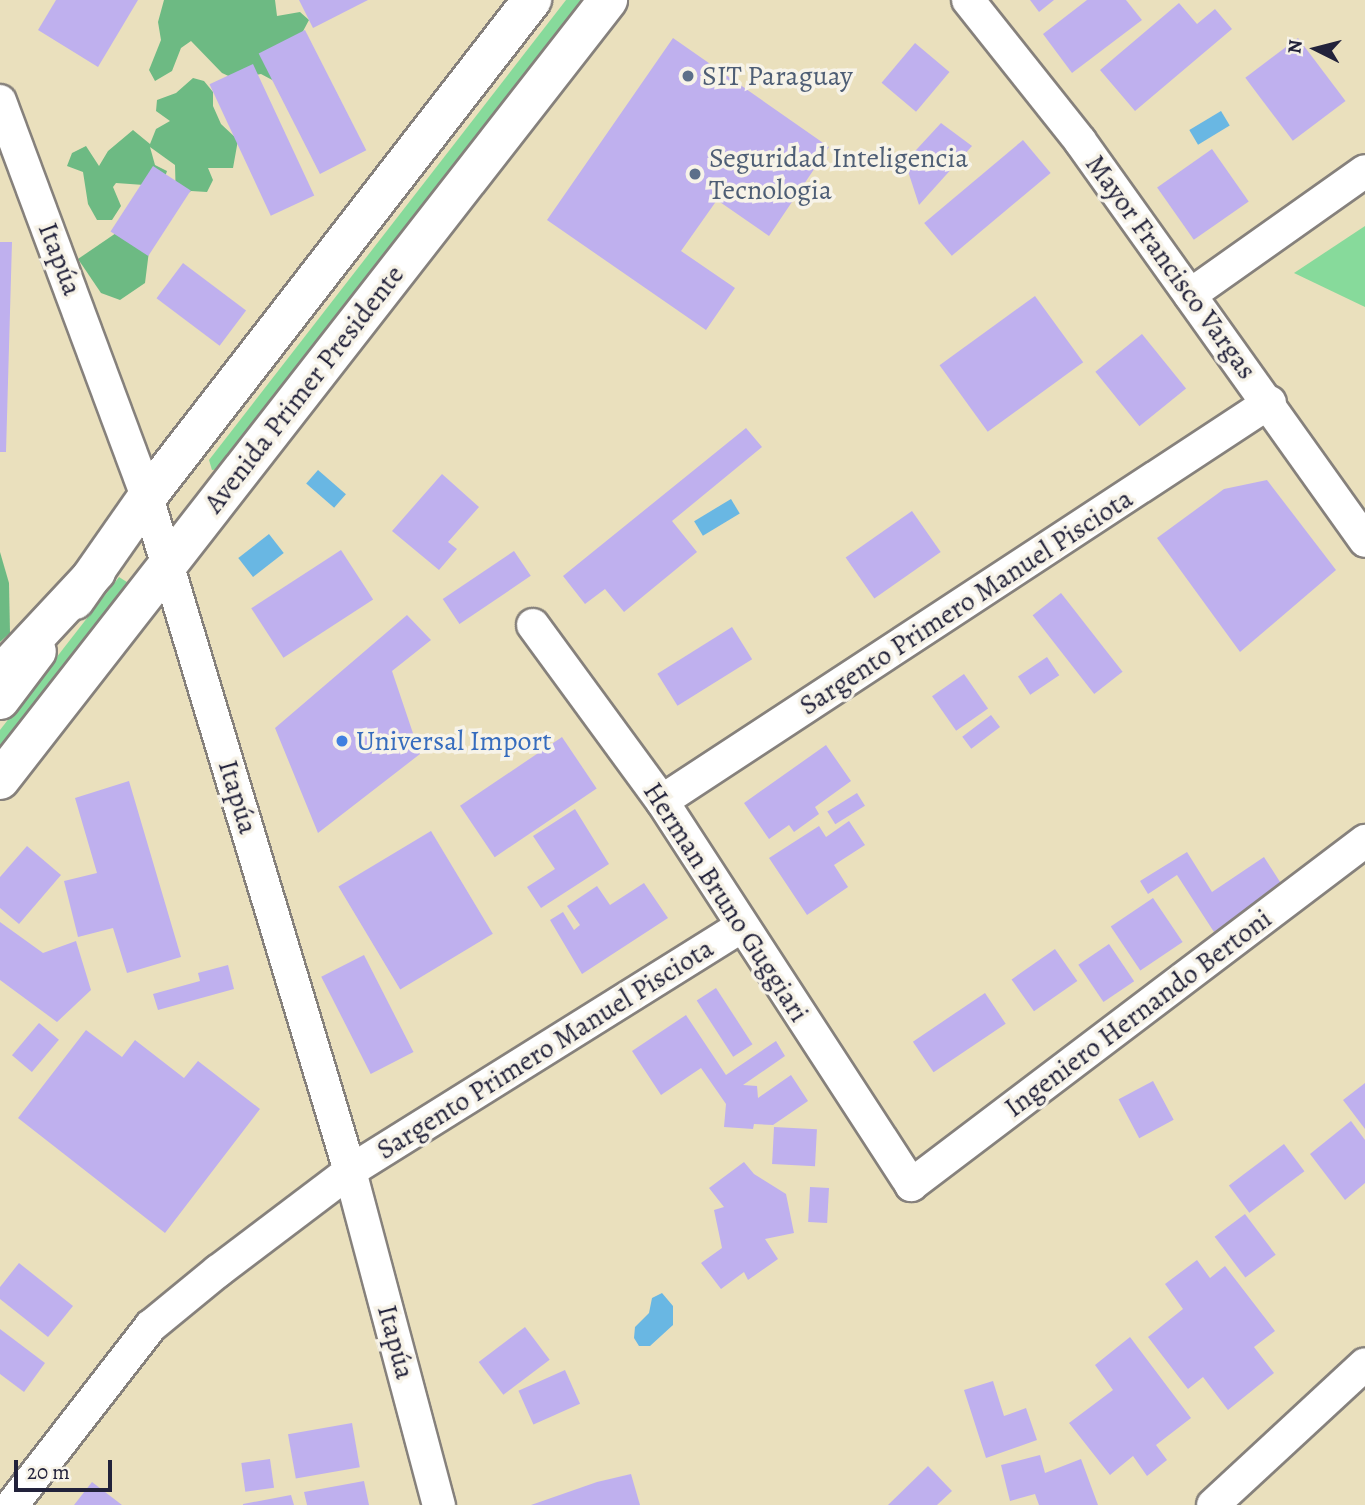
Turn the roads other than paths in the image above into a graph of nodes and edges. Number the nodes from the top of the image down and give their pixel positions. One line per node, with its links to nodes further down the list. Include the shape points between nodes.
1 (532, 0): 8 (main road, Avenida Primer Presidente)
2 (608, 0): 10 (main road, Avenida Primer Presidente)
3 (968, 0): 6 (street, Mayor Francisco Vargas, via 1080,141)
4 (0, 101): 8 (street, Itapúa)
5 (1365, 172): 6 (street)
6 (1189, 295): 7 (street, Mayor Francisco Vargas)
7 (1270, 402): 9 (street, Mayor Francisco Vargas); 16 (street, Sargento Primero Manuel Pisciota)
8 (147, 497): 10 (street, Itapúa); 11 (main road, Avenida Primer Presidente)
9 (1365, 541)
10 (167, 564): 15 (main road, Avenida Primer Presidente); 19 (street, Itapúa)
11 (96, 572): 13 (main road); 14 (main road, Avenida Primer Presidente)
12 (533, 625): 16 (street, Herman Bruno Guggiari)
13 (0, 675)
14 (0, 699)
15 (0, 780)
16 (662, 801): 18 (street, Herman Bruno Guggiari)
17 (1365, 841): 20 (street, Ingeniero Hernando Bertoni)
18 (741, 927): 19 (street, Sargento Primero Manuel Pisciota); 20 (street, Herman Bruno Guggiari)
19 (350, 1171): 22 (street, Sargento Primero Manuel Pisciota, via 150,1326); 23 (street, Itapúa)
20 (911, 1185)
21 (1365, 1364): 24 (street)
22 (12, 1505)
23 (439, 1505)
24 (1213, 1505)

